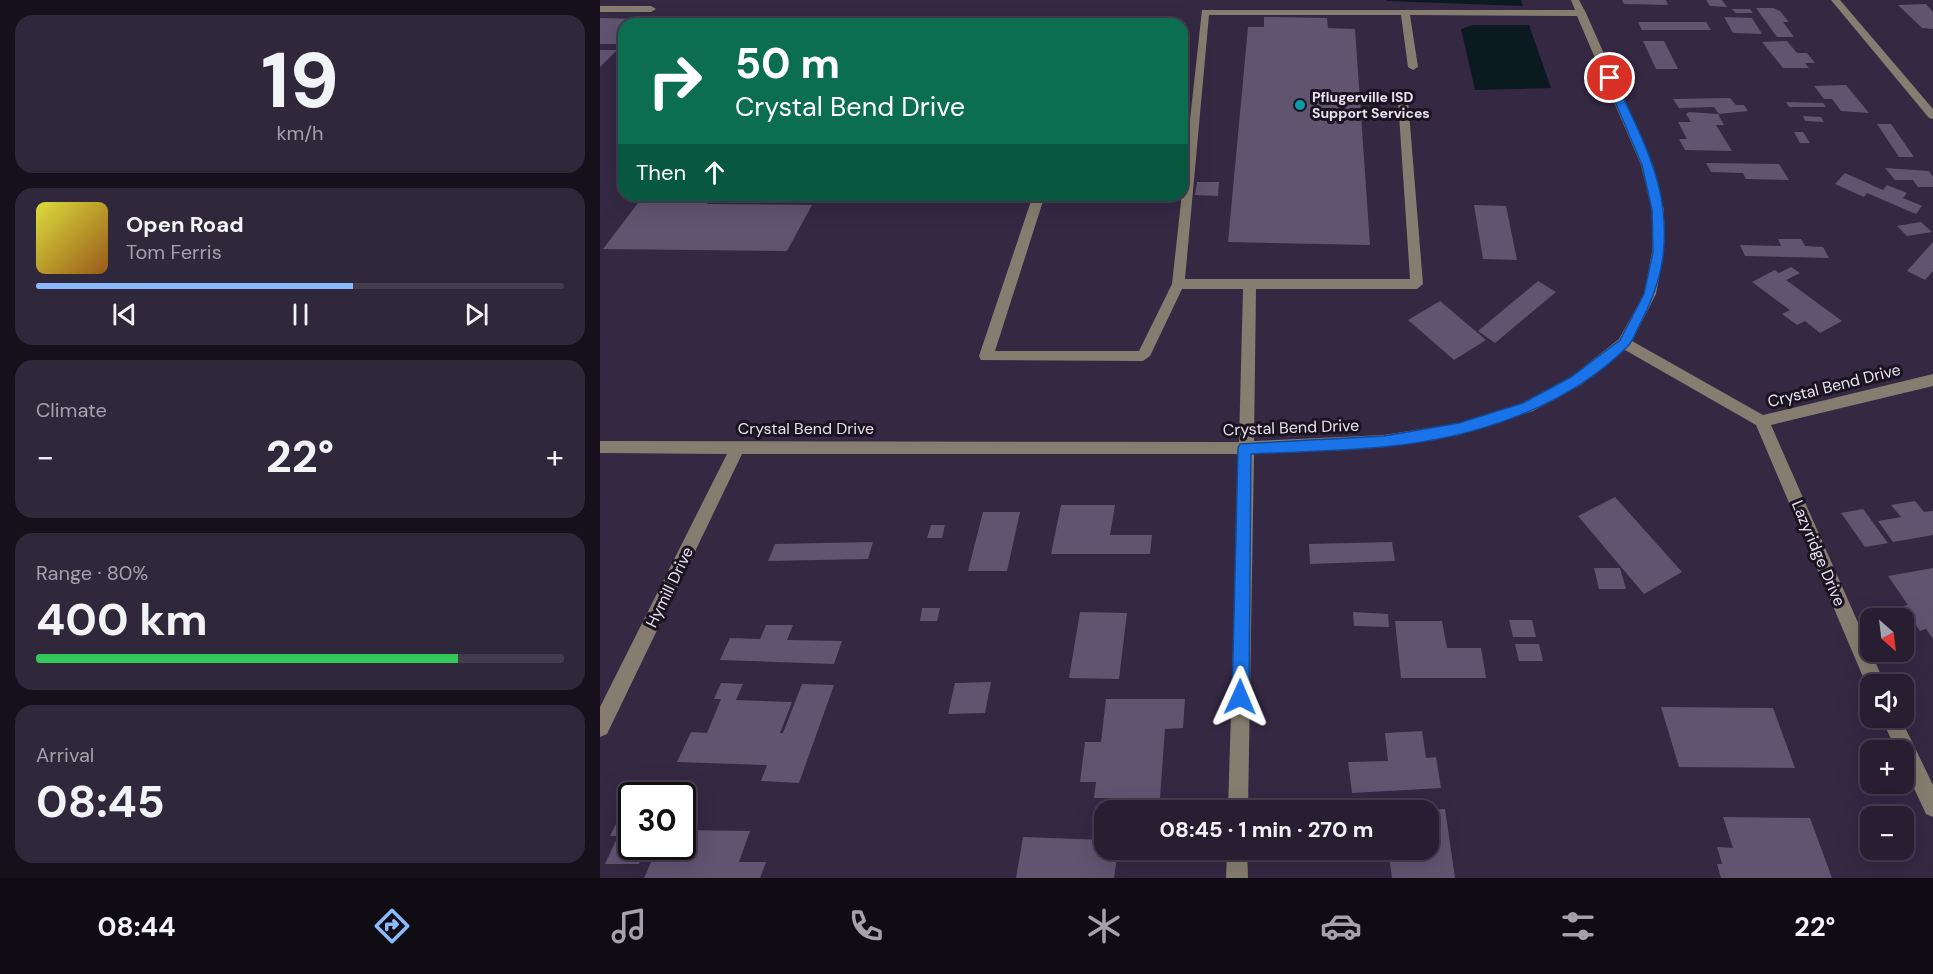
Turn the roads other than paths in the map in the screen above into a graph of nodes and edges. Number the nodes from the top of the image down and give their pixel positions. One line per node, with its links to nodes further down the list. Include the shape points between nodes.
1 (1575, 0): 6 (street)
2 (1835, 0): 9 (street)
3 (600, 9): 4 (street)
4 (651, 9)
5 (1405, 13): 6 (street); 7 (street); 10 (street, via 1205,12)
6 (1581, 14): 15 (street, via 1647,165 1658,210 1658,252 1650,294)
7 (1413, 67)
8 (1403, 100): 14 (street, via 1417,284)
9 (1933, 116)
10 (1188, 161)
11 (1037, 201): 13 (street, via 986,356 1143,356)
12 (1184, 201): 13 (street)
13 (1178, 284): 14 (street)
14 (1250, 284): 20 (street)
15 (1624, 343): 17 (street, Crystal Bend Drive); 20 (street, Crystal Bend Drive, via 1576,381 1527,406 1459,429 1384,441)
16 (1933, 380): 17 (street, Crystal Bend Drive)
17 (1762, 422): 21 (street, Lazyridge Drive)
18 (738, 446): 19 (street, Crystal Bend Drive); 20 (street, Crystal Bend Drive); 22 (street, Hymill Drive)
19 (600, 447)
20 (1245, 448): 24 (street)
21 (1872, 674)
22 (600, 727)
23 (1895, 728): 25 (street)
24 (1238, 800)
25 (1933, 807)
26 (1237, 860): 27 (street)
27 (1237, 878)

